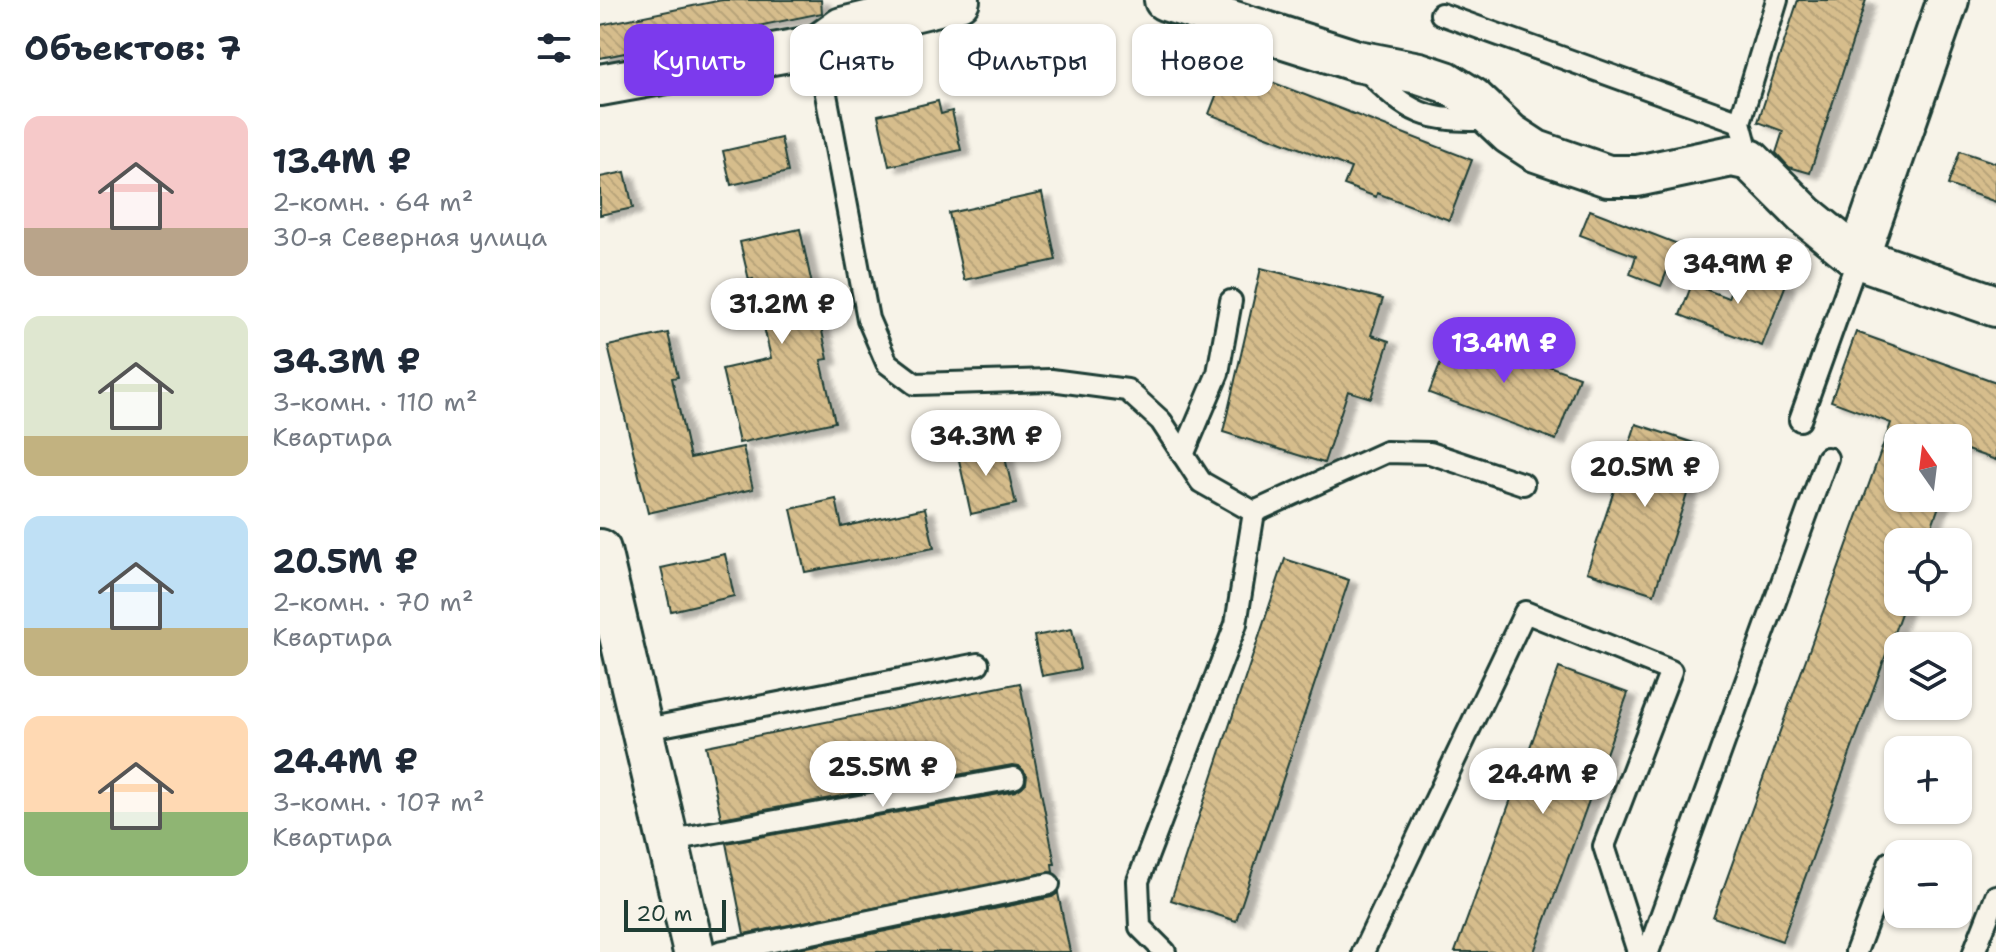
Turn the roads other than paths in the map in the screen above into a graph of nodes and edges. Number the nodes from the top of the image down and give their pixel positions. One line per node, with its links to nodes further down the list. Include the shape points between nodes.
1 (959, 0): 6 (street)
2 (1165, 0): 11 (street, via 1357,61 1446,82 1536,151 1608,176 1637,176 1732,156)
3 (1777, 0): 10 (lane)
4 (1948, 0): 12 (street)
5 (1441, 14): 10 (lane)
6 (855, 24)
7 (790, 51): 8 (street)
8 (600, 85)
9 (826, 96): 16 (lane, via 868,319 887,363 915,384 1051,380 1127,390 1161,421)
10 (1740, 122): 11 (lane)
11 (1750, 160): 12 (street)
12 (1858, 258): 14 (street); 15 (lane)
13 (1231, 301): 16 (lane, via 1218,373)
14 (1996, 306)
15 (1800, 420)
16 (1183, 455): 19 (lane, via 1201,482)
17 (1827, 458): 33 (lane)
18 (1523, 484): 19 (lane, via 1430,453 1386,452)
19 (1254, 512): 30 (lane, via 1236,624 1138,881 1140,927)
20 (600, 550): 22 (street)
21 (978, 664): 22 (lane)
22 (641, 730): 24 (street)
23 (1014, 778): 24 (lane)
24 (666, 841): 28 (street)
25 (1884, 878): 34 (lane)
26 (1049, 884): 29 (lane)
27 (1996, 896): 35 (lane)
28 (694, 952)
29 (719, 952)
30 (1165, 952)
31 (1363, 952): 32 (lane, via 1525,612 1671,671 1604,846)
32 (1638, 952)
33 (1648, 952)
34 (1856, 952)
35 (1974, 952)

